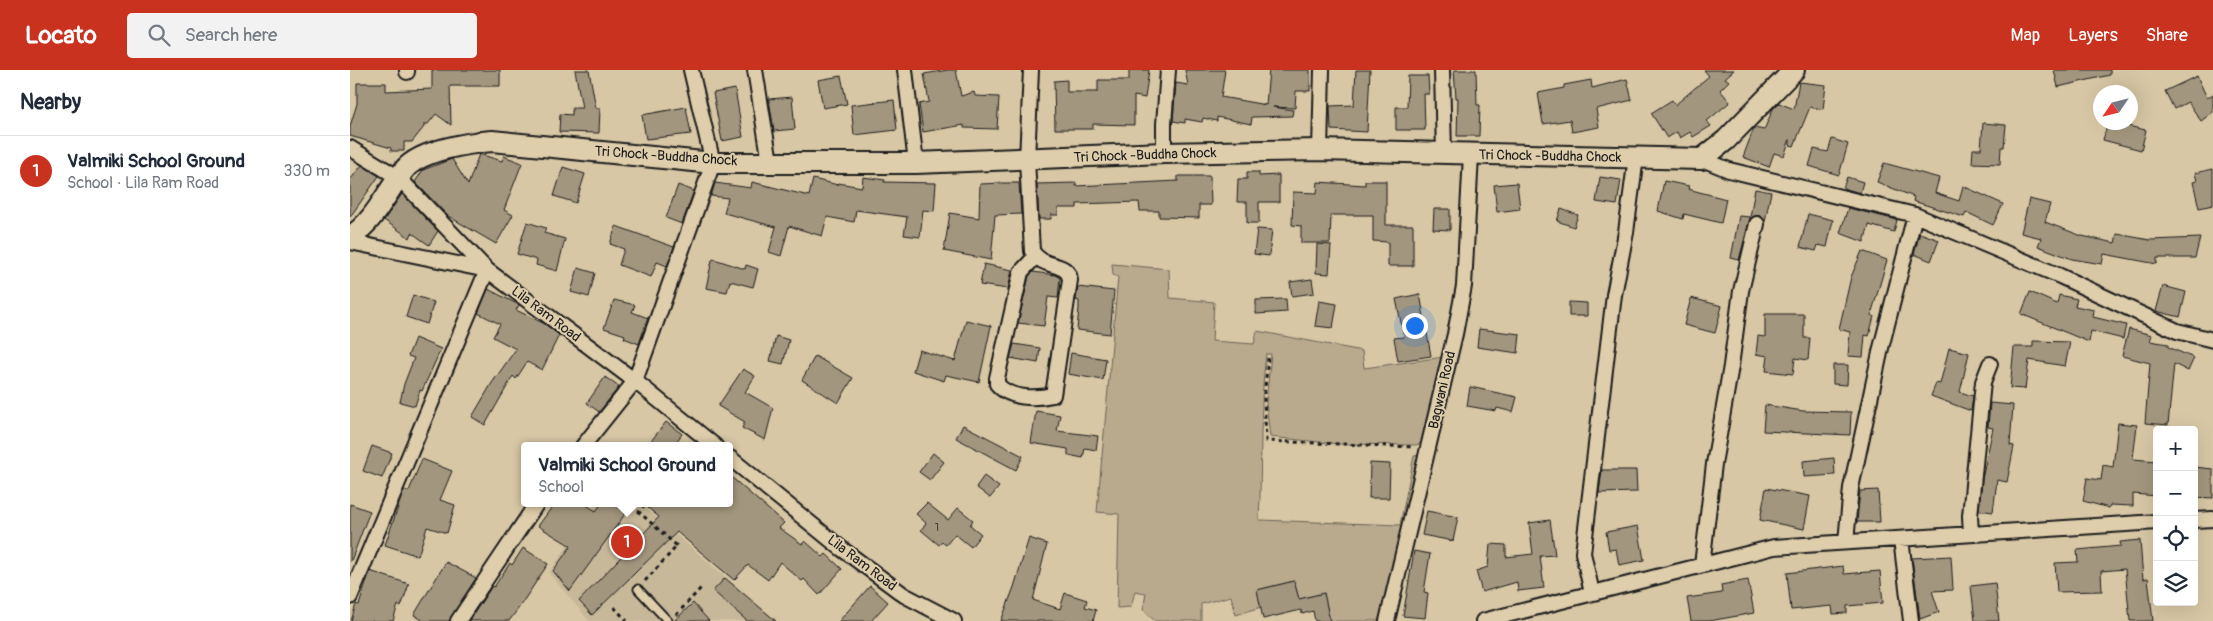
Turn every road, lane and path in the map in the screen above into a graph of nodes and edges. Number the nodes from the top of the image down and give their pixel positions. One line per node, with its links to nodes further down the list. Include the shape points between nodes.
1 (691, 70): 18 (street)
2 (755, 70): 17 (street)
3 (905, 70): 19 (street)
4 (1031, 70): 16 (street)
5 (1168, 70): 11 (street)
6 (1322, 70): 10 (street)
7 (1442, 70): 12 (street)
8 (1794, 70): 15 (street, via 1726,140)
9 (350, 148): 20 (street)
10 (1320, 150): 11 (street, Tri Chock -Buddha Chock); 12 (street, Tri Chock -Buddha Chock)
11 (1164, 153): 16 (street, Tri Chock -Buddha Chock)
12 (1444, 154): 13 (street, Tri Chock -Buddha Chock)
13 (1471, 155): 14 (street, Tri Chock -Buddha Chock); 33 (street, Bagwani Road, via 1464,286)
14 (1636, 157): 15 (street, Tri Chock -Buddha Chock); 46 (street, via 1614,295 1583,553)
15 (1702, 159): 21 (street, via 1729,170)
16 (1027, 160): 19 (street, Tri Chock -Buddha Chock); 25 (street)
17 (770, 162): 18 (street, Tri Chock -Buddha Chock); 19 (street, Tri Chock -Buddha Chock)
18 (713, 163): 20 (street, Tri Chock -Buddha Chock, via 492,141 461,144 420,158); 30 (street)
19 (916, 163)
20 (399, 178): 23 (street, Tri Chock -Buddha Chock, via 377,211); 26 (street)
21 (1915, 215): 27 (street, via 2177,330); 42 (street, via 1881,348 1851,488)
22 (1757, 224): 43 (street, via 1741,291)
23 (350, 237)
24 (350, 242): 26 (street, Lila Ram Road)
25 (1035, 257): 25 (street, via 1045,264 1065,269 1070,280 1052,395 1042,398 1008,394 997,384 1021,272)
26 (487, 270): 30 (street, Lila Ram Road); 47 (street)
27 (2213, 340)
28 (1268, 358): 33 (path, via 1264,397 1266,441)
29 (1990, 364): 40 (street, via 1982,391)
30 (635, 381): 31 (street); 32 (street, Lila Ram Road)
31 (586, 442)
32 (710, 442)
33 (1429, 447): 53 (street, Bagwani Road)
34 (733, 460): 52 (street, Lila Ram Road, via 904,595)
35 (534, 507): 49 (street)
36 (643, 507): 45 (path, via 639,512 677,546)
37 (2213, 519): 38 (street)
38 (2198, 520)
39 (2153, 522): 40 (street)
40 (1971, 534): 41 (street)
41 (1901, 538): 42 (street); 55 (street)
42 (1846, 542): 43 (street, via 1774,547)
43 (1702, 566): 46 (street)
44 (701, 588): 51 (path)
45 (638, 589): 51 (lane)
46 (1592, 593): 54 (street)
47 (350, 597)
48 (614, 607): 50 (path)
49 (458, 621)
50 (626, 621)
51 (669, 621)
52 (954, 621)
53 (1387, 621)
54 (1483, 621)
55 (1911, 621)

